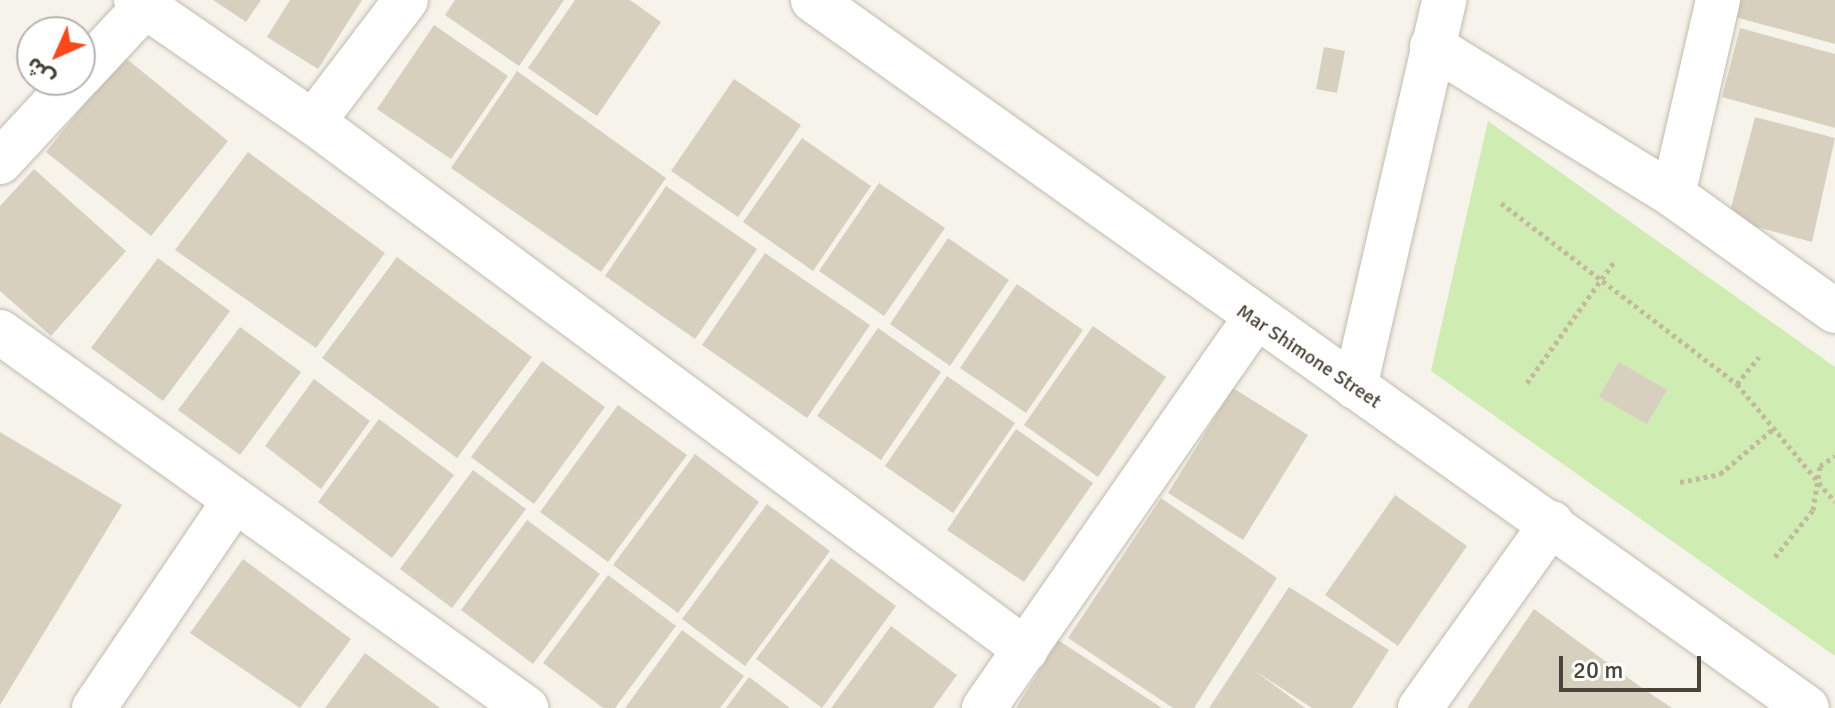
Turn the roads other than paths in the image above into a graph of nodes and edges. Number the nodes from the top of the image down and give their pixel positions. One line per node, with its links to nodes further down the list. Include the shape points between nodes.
1 (406, 0): 9 (street)
2 (813, 0): 13 (street, Mar Shimone Street)
3 (1444, 0): 6 (street)
4 (1718, 0): 11 (street)
5 (141, 3): 7 (street); 9 (street)
6 (1432, 46): 11 (street); 15 (street)
7 (96, 57)
8 (61, 96): 10 (street)
9 (313, 122): 18 (street)
10 (0, 162)
11 (1673, 195): 12 (street)
12 (1835, 311)
13 (1254, 319): 15 (street, Mar Shimone Street); 18 (street)
14 (0, 332): 16 (street)
15 (1355, 387): 17 (street, Mar Shimone Street)
16 (234, 501): 19 (street); 20 (street)
17 (1552, 523): 22 (street); 23 (street, Mar Shimone Street)
18 (1026, 650): 21 (street)
19 (94, 708)
20 (526, 708)
21 (984, 708)
22 (1420, 708)
23 (1807, 708)

